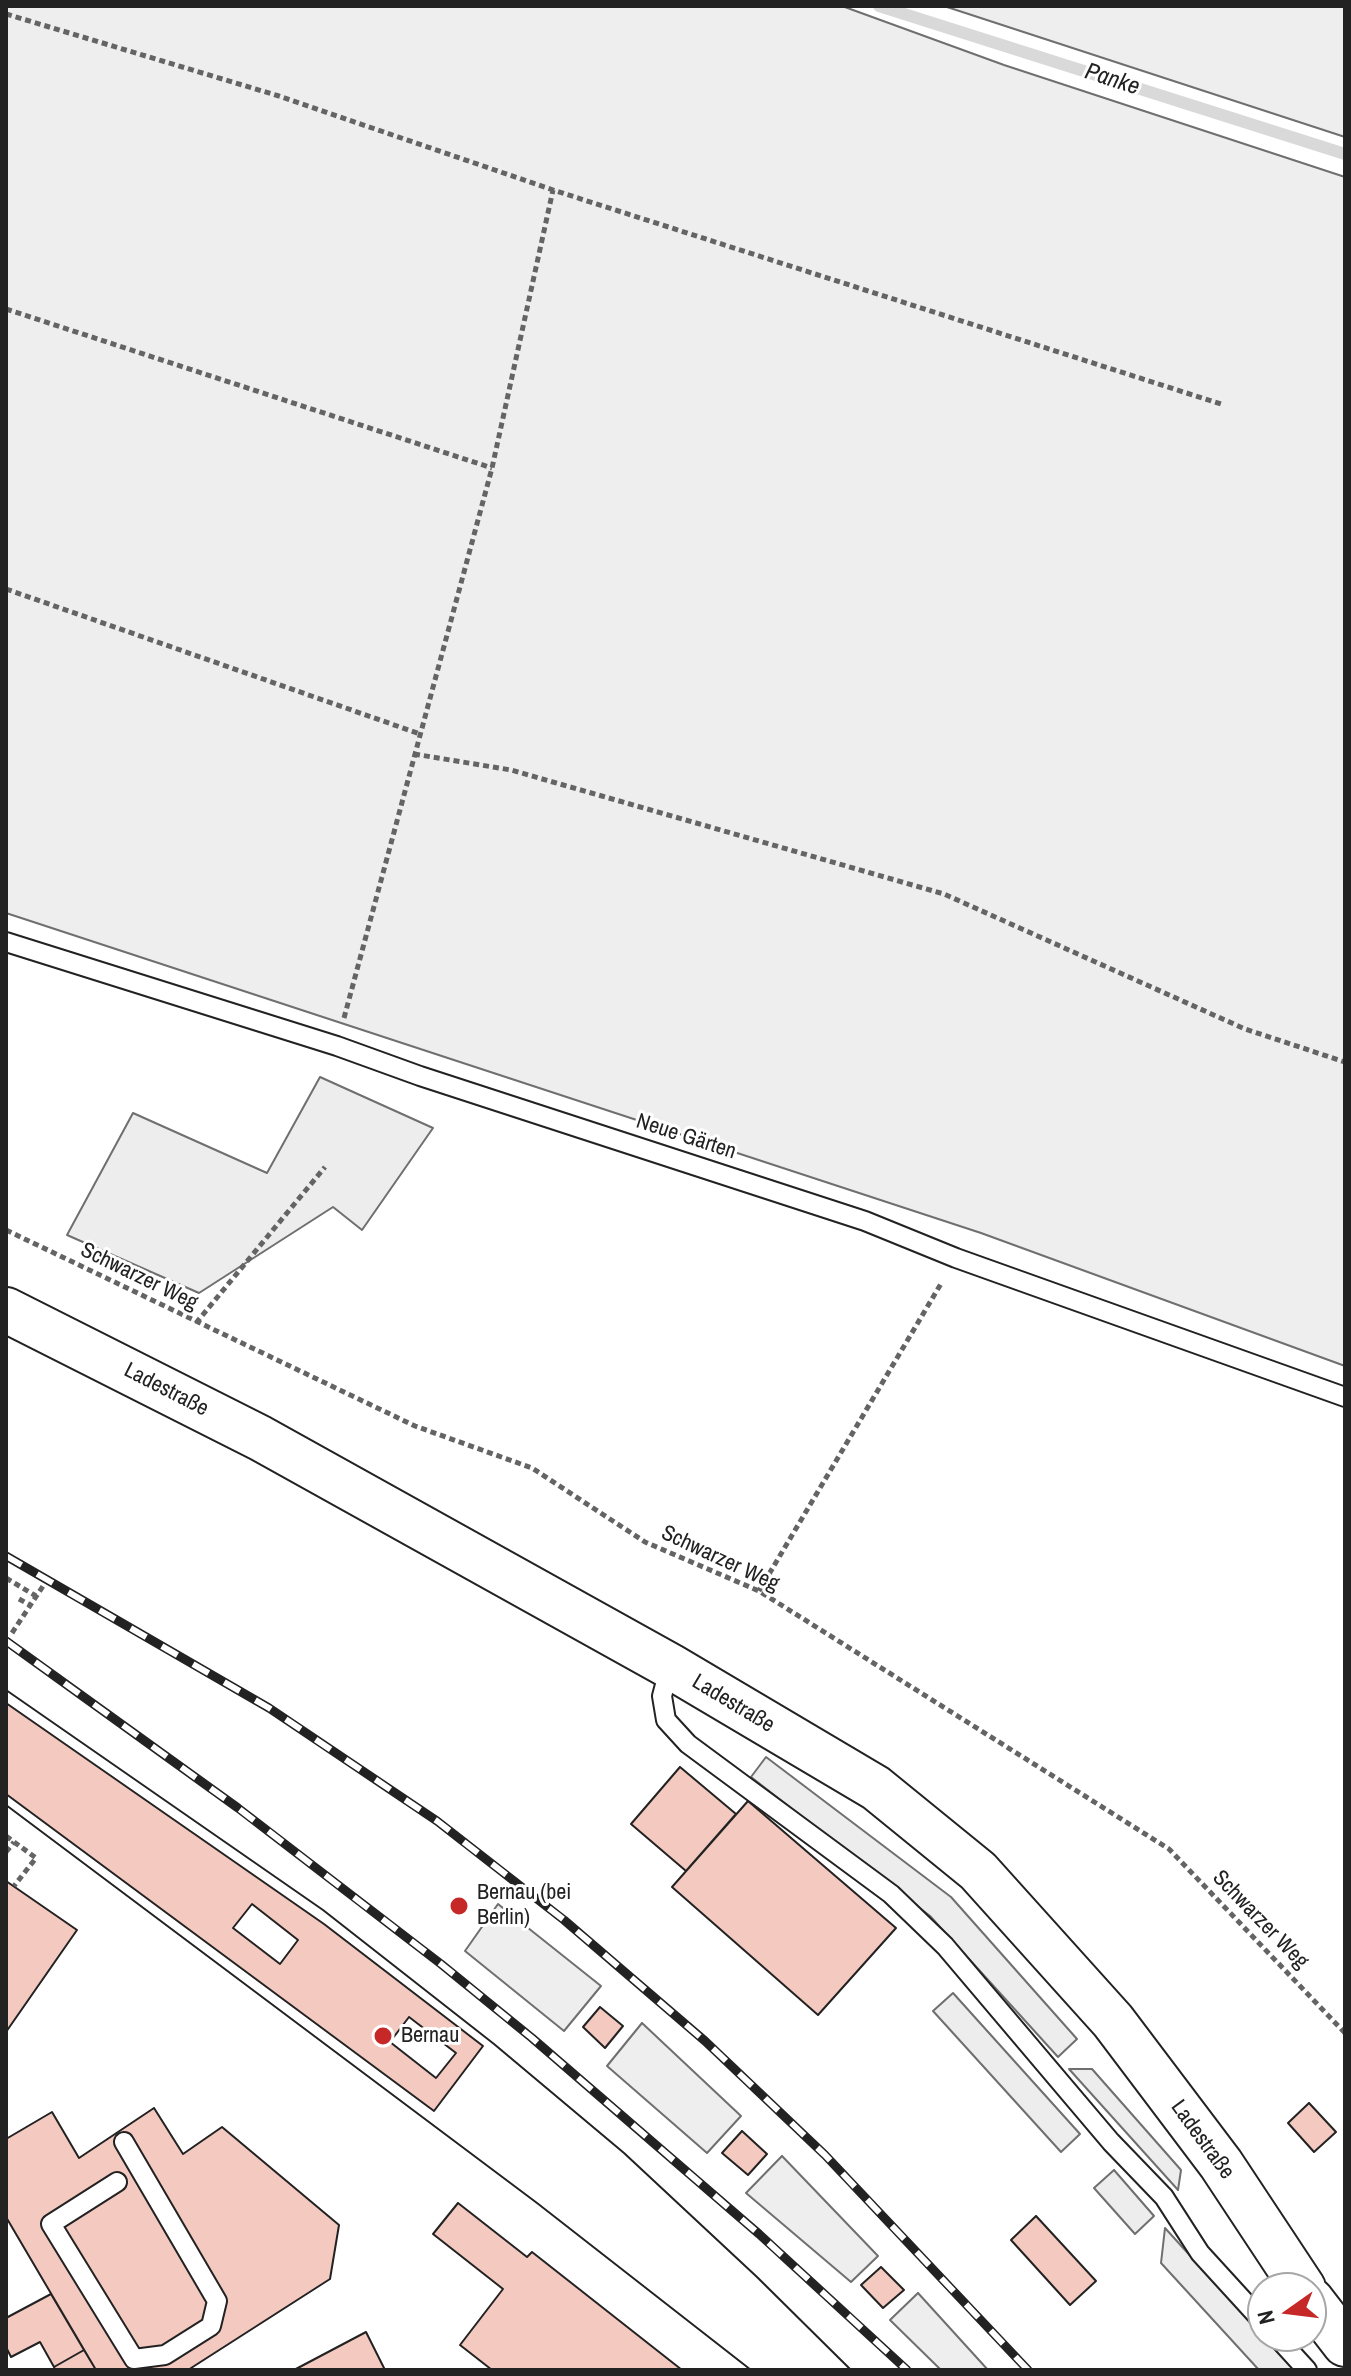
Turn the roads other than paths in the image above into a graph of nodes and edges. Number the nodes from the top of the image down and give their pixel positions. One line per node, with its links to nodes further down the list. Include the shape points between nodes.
1 (6, 942): 3 (lane, Neue Gärten, via 865,1221)
2 (6, 1310): 4 (street, Ladestraße, via 260,1438)
3 (1345, 1397)
4 (670, 1666): 7 (street, Ladestraße, via 876,1788 978,1871 1113,2021 1221,2164); 8 (lane, via 662,1696 666,1720 688,1744 891,1894 945,1946 1164,2197 1200,2253)
5 (124, 2142): 6 (lane, via 217,2301 211,2326 165,2355 134,2359 51,2224)
6 (117, 2182)
7 (1292, 2272)
8 (1247, 2304)
9 (1327, 2321): 10 (street)
10 (1345, 2344)
11 (1291, 2352): 12 (lane)
12 (1307, 2370)

